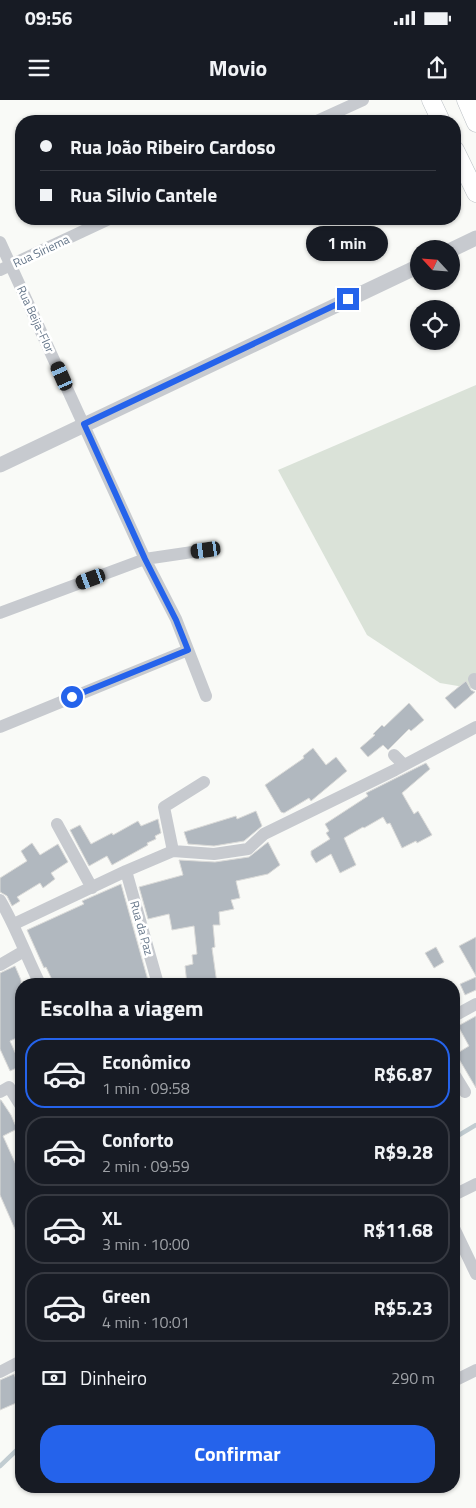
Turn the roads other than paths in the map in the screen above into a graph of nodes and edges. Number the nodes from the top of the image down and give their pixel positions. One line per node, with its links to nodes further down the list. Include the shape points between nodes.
1 (363, 100): 4 (street)
2 (430, 100): 5 (main road)
3 (466, 100): 6 (main road)
4 (330, 115)
5 (438, 115)
6 (476, 123)
7 (461, 162): 8 (main road)
8 (476, 193)
9 (96, 225): 13 (street, Rua Siriema)
10 (476, 238): 12 (street)
11 (0, 242): 13 (street, Rua Beija-Flor)
12 (460, 246)
13 (5, 268): 15 (street, Rua Beija-Flor)
14 (410, 270): 15 (street)
15 (84, 424): 16 (street); 18 (street, Rua Beija-Flor)
16 (0, 464)
17 (206, 550): 18 (street)
18 (145, 559): 19 (street); 20 (street, Rua Beija-Flor)
19 (0, 613)
20 (188, 650): 21 (street, Rua Beija-Flor); 22 (street)
21 (206, 696)
22 (0, 727)
23 (476, 727): 25 (street)
24 (394, 755): 25 (street)
25 (404, 765): 28 (street, via 264,834 248,849 214,854)
26 (204, 782): 28 (street, via 164,807)
27 (56, 824): 30 (street)
28 (173, 851): 29 (street)
29 (126, 871): 30 (street); 36 (street, Rua da Paz)
30 (92, 888): 32 (street)
31 (0, 900): 32 (street)
32 (14, 924): 33 (street)
33 (24, 951): 34 (street); 35 (street)
34 (0, 965)
35 (37, 978)
36 (156, 978)
37 (476, 1004): 38 (street)
38 (460, 1013)
39 (460, 1084): 41 (street)
40 (0, 1092): 42 (street, via 9,1087)
41 (465, 1092)
42 (15, 1096)
43 (476, 1184): 44 (street)
44 (460, 1192)
45 (460, 1241): 46 (street)
46 (476, 1274)
47 (15, 1364): 49 (street)
48 (476, 1370): 50 (street)
49 (0, 1372)
50 (460, 1378)

